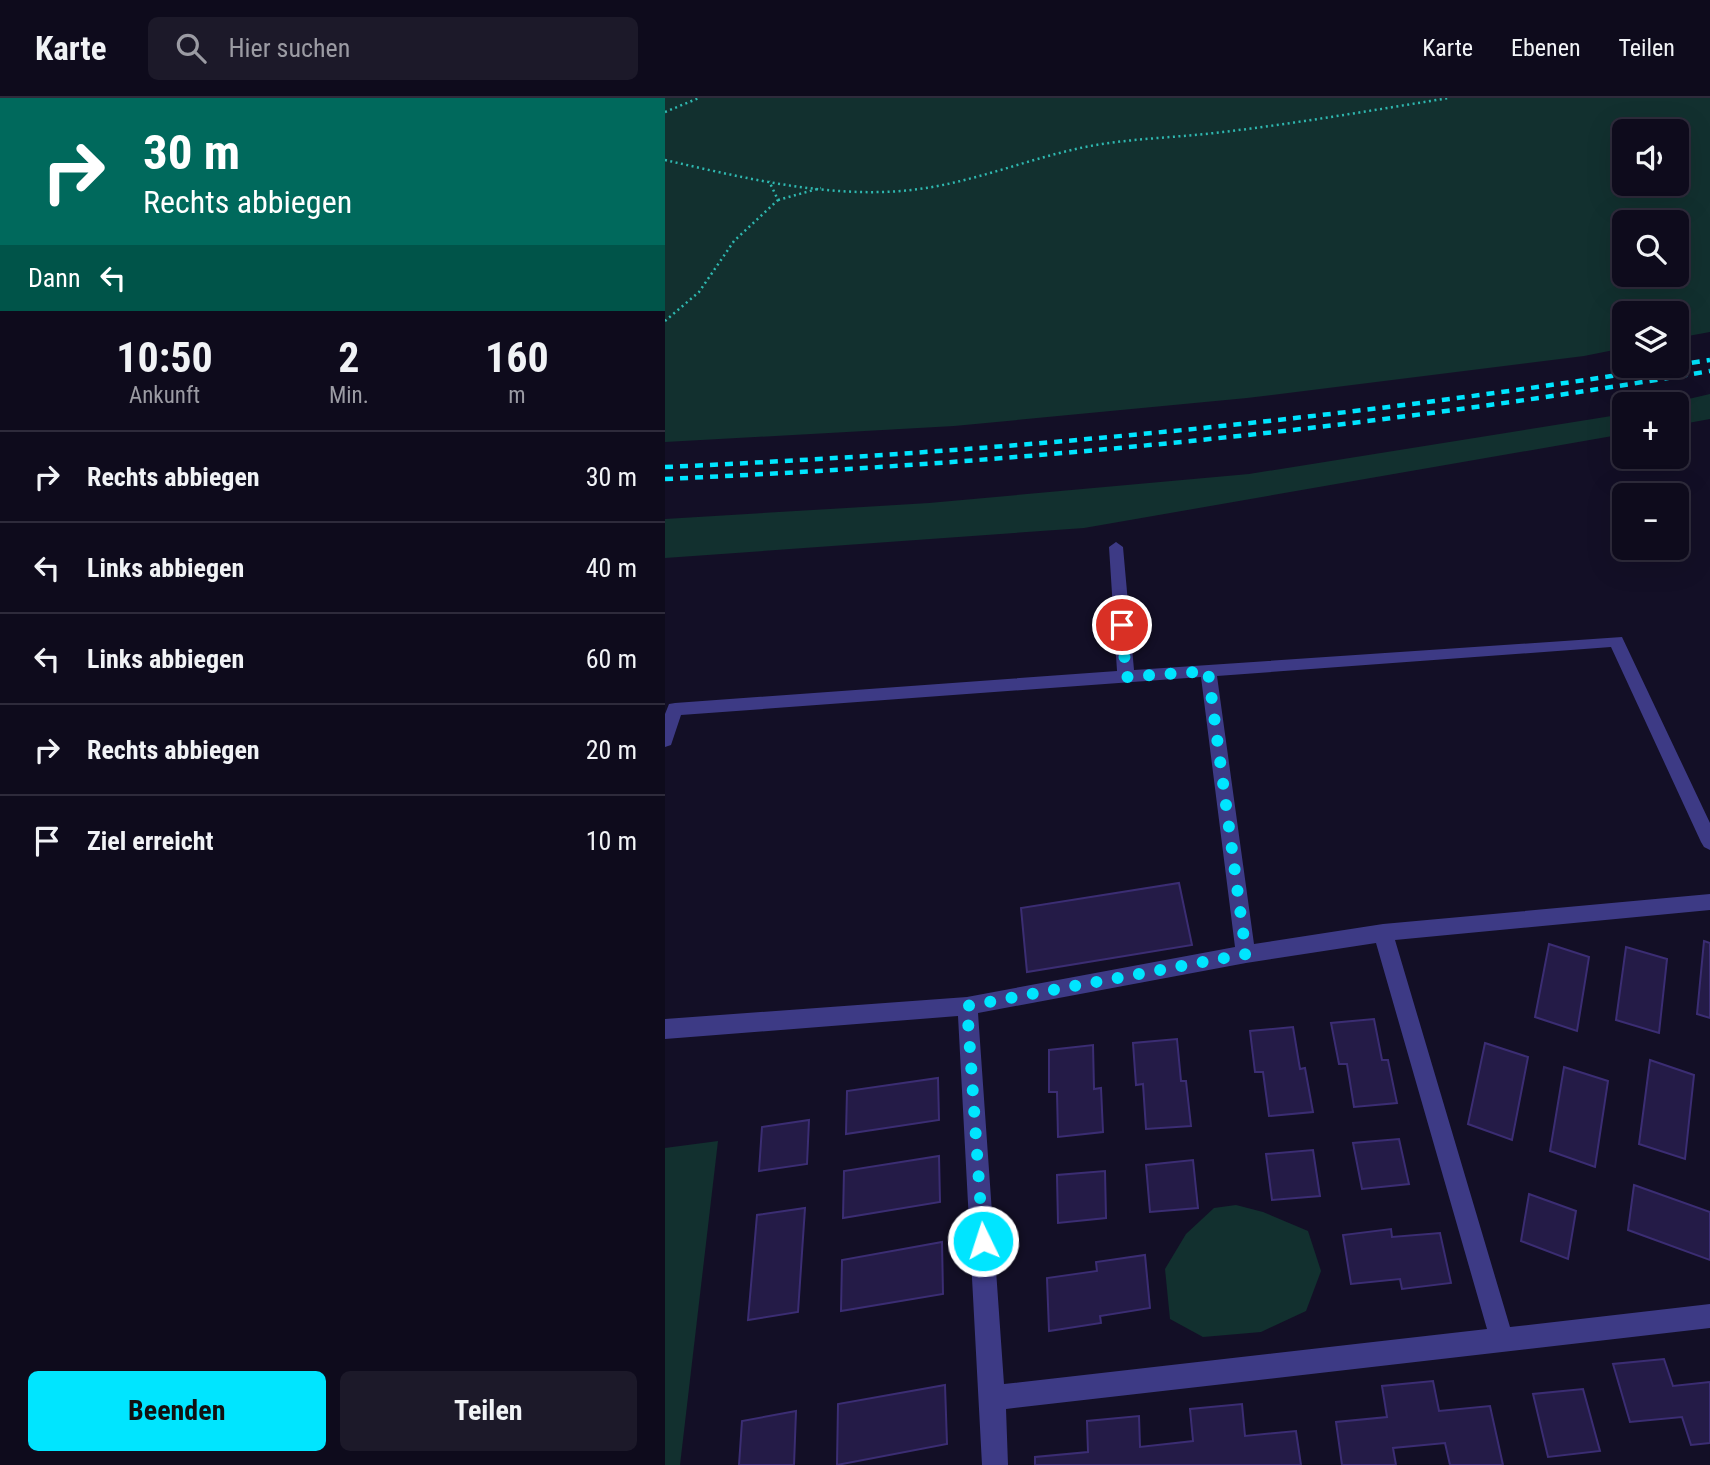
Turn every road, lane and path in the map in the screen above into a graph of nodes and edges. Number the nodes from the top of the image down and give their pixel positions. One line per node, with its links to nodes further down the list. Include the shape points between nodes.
1 (699, 98): 3 (path)
2 (1449, 98): 6 (path, via 1303,121 1088,146 912,190)
3 (665, 112)
4 (665, 160): 5 (path)
5 (769, 180): 6 (path); 7 (path)
6 (824, 187): 7 (path)
7 (778, 200): 8 (path, via 734,241 699,292)
8 (665, 321)
9 (1116, 547): 11 (lane)
10 (1208, 671): 11 (lane); 13 (lane, via 1616,640); 16 (lane)
11 (1126, 677): 12 (lane, via 675,709)
12 (665, 740)
13 (1710, 842)
14 (1710, 902): 15 (lane)
15 (1383, 933): 16 (lane); 20 (lane)
16 (1246, 954): 17 (lane)
17 (967, 1006): 18 (lane); 21 (lane)
18 (665, 1029)
19 (1710, 1316): 20 (lane)
20 (1502, 1341): 21 (lane)
21 (993, 1398): 22 (lane)
22 (995, 1465)

